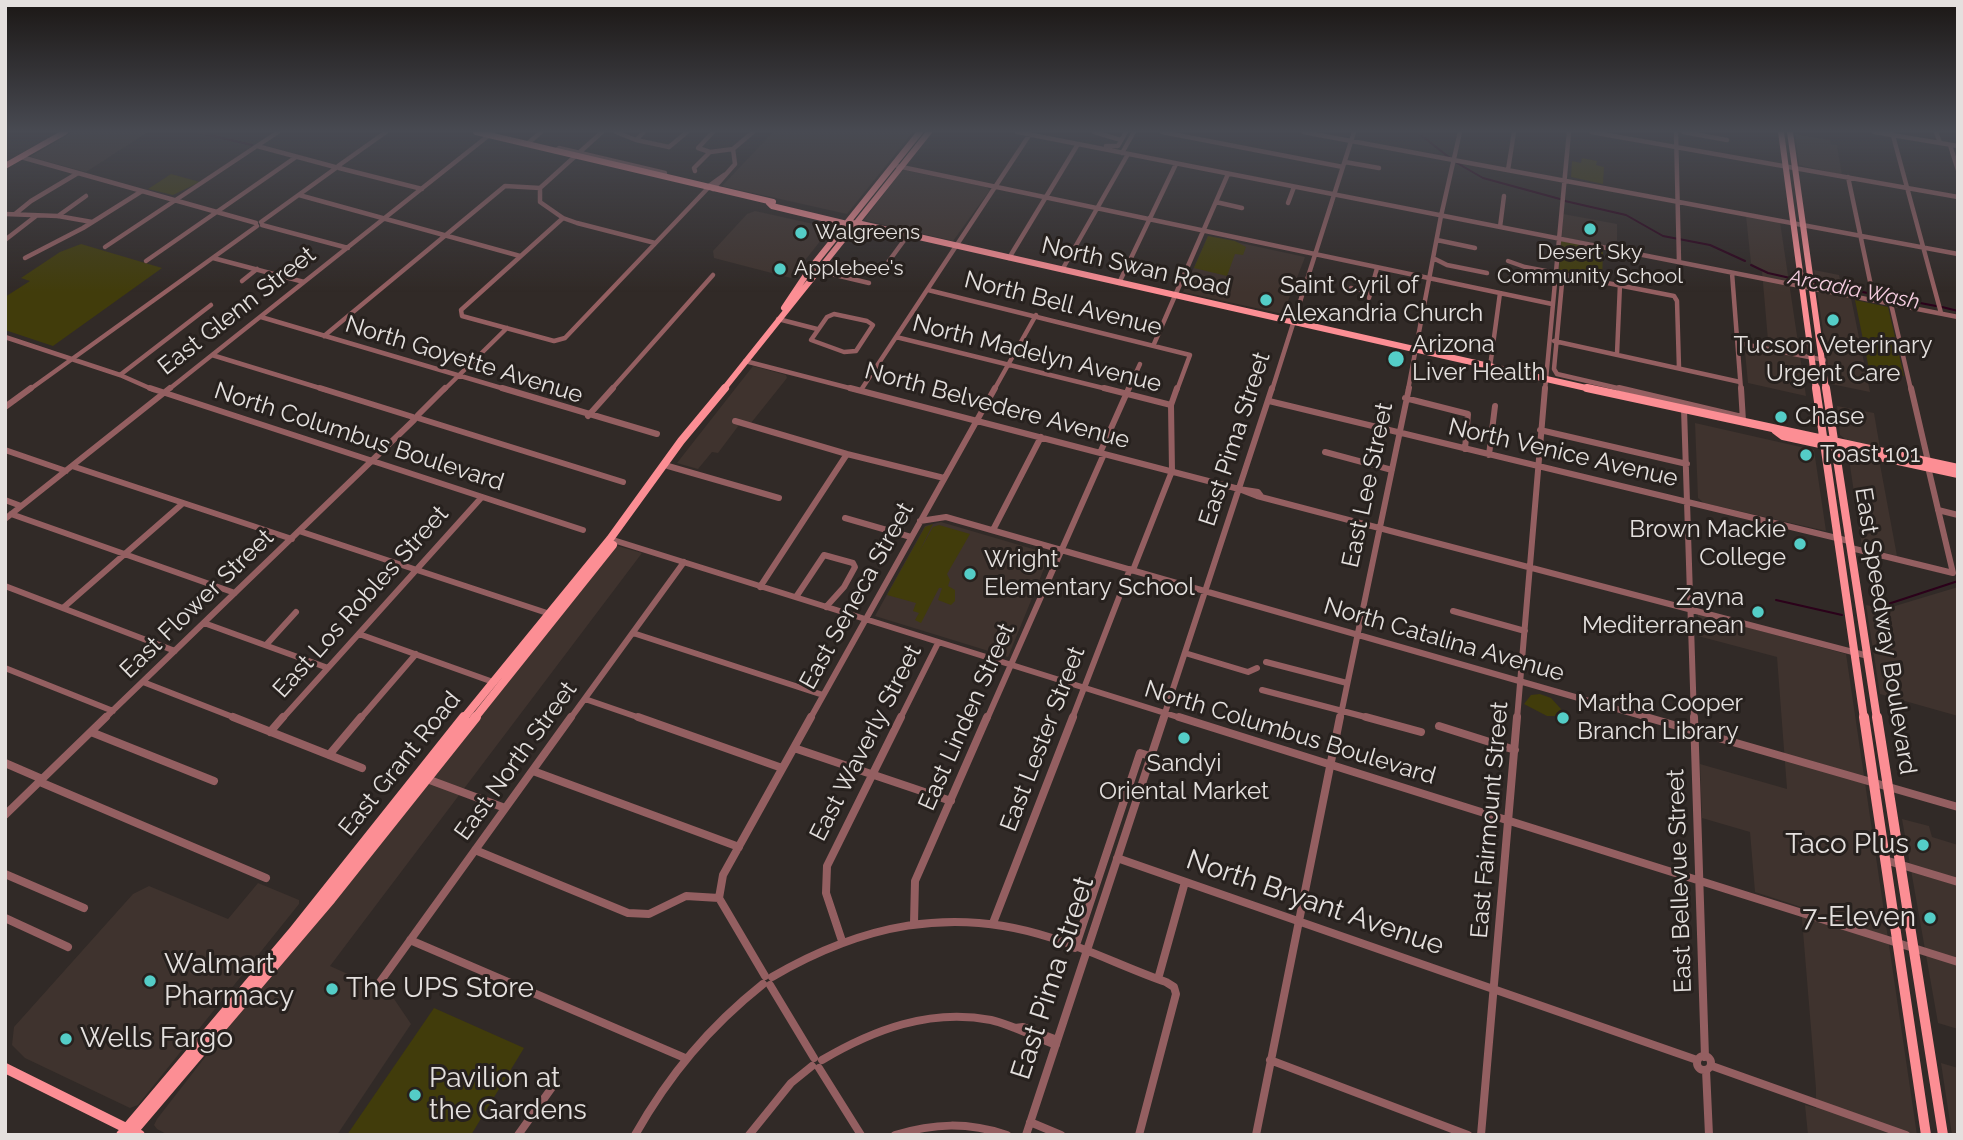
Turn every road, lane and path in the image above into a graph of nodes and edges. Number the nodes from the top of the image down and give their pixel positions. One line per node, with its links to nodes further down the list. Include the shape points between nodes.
1 (58, 185): 52 (street)
2 (121, 185): 36 (street)
3 (199, 185): 43 (street)
4 (256, 185): 50 (street)
5 (312, 185): 37 (street)
6 (407, 185): 35 (street)
7 (427, 185): 35 (street, East Glenn Street)
8 (510, 185): 67 (street, via 499,188)
9 (522, 185): 31 (street)
10 (543, 185): 31 (street)
11 (697, 185): 32 (main road, North Swan Road)
12 (712, 185): 32 (street)
13 (881, 185): 61 (main road, East Grant Road)
14 (983, 185): 33 (street)
15 (997, 185): 33 (street)
16 (1053, 185): 42 (street)
17 (1109, 185): 49 (street)
18 (1166, 185): 59 (street)
19 (1223, 185): 45 (street)
20 (1285, 185): 30 (street)
21 (1337, 185): 38 (street, East Pima Street)
22 (1449, 185): 55 (street, East Lee Street)
23 (1563, 185): 70 (street, East Fairmount Street)
24 (1592, 185): 44 (street)
25 (1678, 185): 44 (street)
26 (1788, 185): 62 (main road, East Speedway Boulevard)
27 (1798, 185): 64 (main road, East Speedway Boulevard)
28 (1850, 185): 69 (street)
29 (1892, 185): 34 (street)
30 (1294, 187): 38 (street); 46 (street)
31 (540, 188): 56 (street, via 540,202)
32 (709, 188): 47 (main road, North Swan Road); 74 (street)
33 (995, 188): 42 (street); 75 (street)
34 (1907, 188): 41 (street); 80 (street)
35 (422, 189): 57 (street, East Glenn Street)
36 (142, 191): 43 (street); 60 (street)
37 (299, 195): 57 (street); 63 (street)
38 (1334, 195): 55 (street); 82 (street, East Pima Street)
39 (86, 196): 54 (street)
40 (1504, 196): 65 (street)
41 (1958, 197)
42 (1044, 199): 49 (street); 86 (street)
43 (176, 201): 50 (street); 77 (street)
44 (1678, 201): 62 (street); 90 (street)
45 (1216, 202): 48 (street); 66 (street)
46 (1288, 202)
47 (769, 203): 58 (main road, North Swan Road); 61 (main road, North Swan Road)
48 (1242, 208)
49 (1097, 209): 59 (street); 95 (street)
50 (218, 212): 63 (street); 88 (street)
51 (5, 214): 52 (street)
52 (15, 214): 53 (street)
53 (36, 216): 54 (street); 71 (street)
54 (58, 216): 60 (street)
55 (1442, 216): 65 (street); 73 (street, East Lee Street)
56 (563, 218): 74 (street); 83 (street)
57 (385, 219): 67 (street); 78 (street, East Glenn Street)
58 (828, 219): 61 (main road, North Swan Road); 72 (main road, via 837,228)
59 (1150, 220): 66 (street); 104 (street)
60 (92, 222): 84 (street)
61 (851, 222): 68 (main road, North Swan Road); 72 (main road, East Grant Road); 96 (main road, East Grant Road)
62 (1793, 223): 64 (street); 105 (main road, East Speedway Boulevard)
63 (259, 224): 78 (street); 85 (street)
64 (1804, 226): 69 (street); 108 (main road, East Speedway Boulevard)
65 (1500, 227): 70 (street)
66 (1204, 231): 82 (street); 112 (street)
67 (443, 235): 83 (street); 125 (street)
68 (908, 235): 75 (main road, North Swan Road); 91 (street)
69 (1861, 236): 80 (street); 113 (street)
70 (1558, 238): 76 (street); 97 (street, East Fairmount Street)
71 (5, 240)
72 (834, 240): 94 (main road, East Grant Road)
73 (1437, 240): 79 (street); 87 (street, East Lee Street)
74 (656, 243): 123 (street, via 565,338 554,341)
75 (957, 246): 86 (main road, North Swan Road); 110 (street)
76 (1595, 246): 90 (street); 100 (street)
77 (105, 247)
78 (348, 248): 103 (street, East Glenn Street)
79 (1475, 248)
80 (1924, 248): 81 (street); 117 (street)
81 (1958, 254)
82 (1315, 256): 92 (street); 122 (street, East Pima Street)
83 (520, 257): 123 (street, via 461,310 462,316)
84 (25, 258)
85 (213, 258): 93 (street); 136 (street)
86 (1009, 258): 95 (main road, North Swan Road)
87 (1433, 258): 98 (street); 101 (street, East Lee Street)
88 (146, 261)
89 (1508, 261): 97 (street)
90 (1679, 262): 100 (street)
91 (886, 265)
92 (1377, 268): 101 (street); 109 (street, via 1370,295)
93 (257, 270): 102 (street); 103 (street)
94 (810, 270): 96 (street); 121 (main road, East Grant Road)
95 (1062, 270): 104 (main road, North Swan Road)
96 (819, 271): 106 (street); 121 (main road, East Grant Road)
97 (1559, 272): 107 (street); 114 (street, East Fairmount Street); 128 (street, East Fairmount Street)
98 (1487, 273)
99 (713, 275): 158 (street)
100 (1732, 275): 105 (street); 129 (street)
101 (1429, 279): 111 (street); 131 (street, East Lee Street)
102 (242, 281)
103 (304, 282): 119 (street, East Glenn Street)
104 (1119, 283): 112 (main road, North Swan Road)
105 (1801, 283): 108 (street); 135 (main road, East Speedway Boulevard)
106 (869, 284)
107 (1620, 284): 133 (street); 142 (street, via 1676,296)
108 (1813, 285): 113 (street); 137 (main road, East Speedway Boulevard)
109 (1351, 288)
110 (928, 290): 118 (street, North Bell Avenue); 127 (street)
111 (1500, 293): 114 (street); 141 (street)
112 (1174, 296): 122 (main road, North Swan Road); 130 (street)
113 (1874, 300): 115 (street)
114 (1552, 304): 128 (street, East Fairmount Street)
115 (1891, 304): 117 (street); 177 (street)
116 (211, 305): 144 (street)
117 (1941, 313): 120 (street)
118 (1036, 315): 130 (street, North Bell Avenue); 140 (street, East Seneca Street)
119 (261, 317): 125 (street, North Goyette Avenue); 134 (street, East Glenn Street)
120 (1958, 317)
121 (778, 319): 124 (street); 138 (main road, East Grant Road)
122 (1293, 322): 131 (main road, North Swan Road); 152 (street, East Pima Street)
123 (507, 328): 145 (street, East Flower Street)
124 (817, 329): 124 (street, via 834,314 873,325 859,349 851,352 812,342)
125 (324, 336): 145 (street, North Goyette Avenue)
126 (5, 337): 136 (street, North Columbus Boulevard)
127 (896, 337): 140 (street, North Madelyn Avenue); 148 (street)
128 (1553, 340): 133 (street); 143 (street, East Fairmount Street); 146 (street, East Fairmount Street)
129 (1738, 343): 135 (street); 147 (street)
130 (1154, 344): 132 (street, North Bell Avenue)
131 (1414, 349): 141 (main road, North Swan Road); 151 (street, East Lee Street)
132 (1193, 354): 153 (street, East Lester Street)
133 (1617, 354): 142 (street)
134 (212, 355): 149 (street, East Glenn Street); 159 (street)
135 (1811, 358): 137 (street); 167 (main road, East Speedway Boulevard)
136 (72, 359): 144 (street, North Columbus Boulevard); 155 (street)
137 (1824, 360): 168 (main road, East Speedway Boulevard)
138 (745, 361): 148 (street, North Belvedere Avenue); 157 (main road, East Grant Road)
139 (1140, 364): 150 (street, East Linden Street)
140 (1008, 365): 150 (street, North Madelyn Avenue); 160 (street, East Seneca Street)
141 (1490, 367): 146 (main road, North Swan Road)
142 (1679, 368): 147 (street)
143 (1556, 373): 161 (street, North Swan Road)
144 (120, 374): 149 (street, North Columbus Boulevard)
145 (458, 376): 158 (street, North Goyette Avenue); 159 (street, East Flower Street)
146 (1544, 379): 156 (main road, North Swan Road); 163 (street, East Fairmount Street)
147 (1740, 382): 161 (street)
148 (861, 390): 160 (street, North Belvedere Avenue)
149 (163, 394): 175 (street, North Columbus Boulevard); 181 (street, East Glenn Street)
150 (1127, 394): 153 (street, North Madelyn Avenue); 172 (street, East Linden Street)
151 (1405, 398): 164 (street, East Lee Street); 169 (street, via 1468,414)
152 (1269, 401): 164 (street, North Venice Avenue); 187 (street, East Pima Street)
153 (1171, 405): 183 (street, East Lester Street)
154 (1495, 406): 174 (street)
155 (5, 407)
156 (1684, 409): 161 (main road, North Swan Road); 176 (street, East Bellevue Street)
157 (705, 415): 178 (main road, East Grant Road); 206 (main road, East Grant Road, via 681,441)
158 (588, 416): 165 (street, North Goyette Avenue)
159 (416, 417): 175 (street, East Flower Street); 186 (street)
160 (977, 420): 166 (street, North Belvedere Avenue); 185 (street, East Seneca Street)
161 (1743, 420): 167 (main road, North Swan Road, via 1783,436)
162 (735, 421): 173 (street)
163 (1541, 430): 176 (street); 179 (street, East Fairmount Street)
164 (1400, 433): 169 (street, North Venice Avenue); 182 (street, East Lee Street)
165 (657, 434)
166 (1041, 436): 172 (street, North Belvedere Avenue); 201 (street)
167 (1823, 442): 168 (main road, North Swan Road); 204 (main road, East Speedway Boulevard)
168 (1834, 444): 177 (main road, North Swan Road); 207 (main road, East Speedway Boulevard)
169 (1465, 449): 174 (street, North Venice Avenue)
170 (5, 450): 181 (street)
171 (1325, 452): 182 (street)
172 (1102, 453): 183 (street, North Belvedere Avenue); 208 (street, East Linden Street)
173 (847, 454): 185 (street); 215 (street)
174 (1489, 455): 179 (street, North Venice Avenue)
175 (371, 462): 188 (street, North Columbus Boulevard); 202 (street, East Flower Street)
176 (1687, 464): 191 (street, East Bellevue Street)
177 (1928, 464): 180 (main road, North Swan Road); 184 (main road, North Swan Road); 194 (street)
178 (668, 466): 189 (street); 206 (main road, East Grant Road)
179 (1538, 466): 191 (street, North Venice Avenue); 211 (street, East Fairmount Street)
180 (1958, 468)
181 (69, 469): 192 (street); 193 (street, East Glenn Street)
182 (1392, 470): 199 (street, East Lee Street)
183 (1172, 471): 187 (street, North Belvedere Avenue); 213 (street, East Lester Street)
184 (1958, 474)
185 (944, 478): 198 (street, East Seneca Street)
186 (623, 482)
187 (1239, 489): 199 (street, North Belvedere Avenue); 216 (street, East Pima Street)
188 (481, 498): 200 (street, North Columbus Boulevard); 212 (street, East Los Robles Street)
189 (779, 498)
190 (5, 500): 193 (street)
191 (1687, 502): 204 (street, North Venice Avenue); 220 (street, East Bellevue Street)
192 (182, 504): 205 (street); 209 (street)
193 (21, 506): 196 (street, East Glenn Street)
194 (1938, 510): 195 (street); 207 (street, North Venice Avenue, via 1953,573)
195 (1958, 515)
196 (8, 517): 209 (street)
197 (845, 518): 203 (street)
198 (920, 522): 201 (street, North Catalina Avenue, via 946,517); 203 (street, East Seneca Street)
199 (1379, 526): 211 (street); 230 (street, East Lee Street)
200 (583, 530)
201 (993, 530): 208 (street, North Catalina Avenue)
202 (299, 531): 205 (street, East Flower Street); 212 (street)
203 (911, 537): 225 (street, East Seneca Street)
204 (1837, 538): 207 (street, North Venice Avenue); 234 (main road, East Speedway Boulevard)
205 (292, 539): 217 (street, East Flower Street)
206 (613, 540): 210 (street, North Columbus Boulevard); 224 (main road, East Grant Road); 269 (main road, East Grant Road)
207 (1850, 545): 237 (main road, East Speedway Boulevard)
208 (1062, 550): 213 (street, North Catalina Avenue); 239 (street, East Linden Street)
209 (125, 554): 217 (street); 221 (street)
210 (684, 562): 215 (street, North Columbus Boulevard); 228 (street, East North Street)
211 (1530, 566): 220 (street); 227 (street, East Fairmount Street)
212 (415, 570): 224 (street); 229 (street, East Los Robles Street)
213 (1131, 570): 216 (street, North Catalina Avenue); 247 (street, East Lester Street)
214 (5, 586): 221 (street)
215 (760, 587): 218 (street, North Columbus Boulevard)
216 (1205, 592): 230 (street, North Catalina Avenue); 235 (street, East Pima Street)
217 (235, 593): 226 (street, East Flower Street)
218 (796, 597): 219 (street, North Columbus Boulevard); 219 (street, via 824,555 853,563 844,587)
219 (826, 607): 225 (street, North Columbus Boulevard)
220 (1691, 607): 234 (street); 258 (street, East Bellevue Street)
221 (63, 608): 233 (street)
222 (1453, 611): 227 (street)
223 (296, 612): 232 (street)
224 (547, 613): 244 (main road, East Grant Road)
225 (866, 620): 231 (street, North Columbus Boulevard); 249 (street, East Seneca Street)
226 (204, 623): 232 (street); 233 (street, East Flower Street)
227 (1525, 631): 246 (street, East Fairmount Street)
228 (633, 633): 249 (street); 250 (street, East North Street)
229 (359, 634): 236 (street); 241 (street, East Los Robles Street)
230 (1356, 635): 245 (street, East Lee Street); 246 (street, North Catalina Avenue)
231 (938, 643): 239 (street, North Columbus Boulevard); 268 (street, East Waverly Street)
232 (266, 645): 241 (street)
233 (175, 651): 243 (street, East Flower Street)
234 (1854, 652): 237 (street); 272 (main road, East Speedway Boulevard)
235 (1185, 653): 242 (street, via 1248,672); 253 (street, East Pima Street)
236 (416, 654): 244 (street); 261 (street)
237 (1868, 656): 273 (main road, East Speedway Boulevard)
238 (1266, 662): 245 (street)
239 (1011, 666): 247 (street, North Columbus Boulevard); 274 (street, East Linden Street)
240 (5, 668): 252 (street)
241 (328, 668): 256 (street, East Los Robles Street)
242 (1257, 668)
243 (143, 682): 252 (street, East Flower Street); 256 (street)
244 (493, 682): 316 (main road, East Grant Road)
245 (1347, 683): 251 (street, East Lee Street)
246 (1521, 683): 258 (street, North Catalina Avenue); 260 (street, East Fairmount Street)
247 (1083, 688): 253 (street, North Columbus Boulevard); 294 (street, East Lester Street)
248 (1262, 690): 251 (street)
249 (823, 695): 259 (street, East Seneca Street)
250 (585, 699): 266 (street); 267 (street, East North Street)
251 (1341, 710): 257 (street); 264 (street, East Lee Street)
252 (113, 711): 255 (street, East Flower Street)
253 (1165, 713): 262 (street, East Pima Street); 264 (street, North Columbus Boulevard)
254 (1439, 726): 260 (street)
255 (91, 732): 270 (street, East Flower Street); 271 (street)
256 (270, 732): 261 (street)
257 (1421, 732)
258 (1694, 732): 272 (street, North Catalina Avenue); 286 (street, East Bellevue Street)
259 (794, 748): 266 (street, East Seneca Street); 268 (street)
260 (1515, 750): 278 (street, East Fairmount Street)
261 (329, 755): 265 (street)
262 (1150, 756): 281 (street, East Pima Street); 299 (street, East Pima Street, via 1140,753)
263 (5, 763): 270 (street)
264 (1330, 765): 278 (street, North Columbus Boulevard); 292 (street, East Lee Street)
265 (362, 768)
266 (782, 768): 279 (street, East Seneca Street)
267 (533, 771): 276 (street, East North Street); 279 (street)
268 (871, 774): 274 (street); 296 (street, East Waverly Street, via 827,866 826,893)
269 (427, 779): 276 (street); 316 (main road, East Grant Road, via 265,978)
270 (41, 781): 277 (street, East Flower Street); 285 (street)
271 (214, 781)
272 (1874, 783): 273 (street, North Catalina Avenue); 282 (main road, East Speedway Boulevard)
273 (1888, 787): 275 (street, North Catalina Avenue); 283 (main road, East Speedway Boulevard)
274 (951, 801): 293 (street, East Linden Street, via 915,881)
275 (1958, 807)
276 (505, 808): 280 (street, East North Street)
277 (5, 816)
278 (1508, 821): 286 (street, North Columbus Boulevard); 306 (street, East Fairmount Street)
279 (739, 847): 289 (street, East Seneca Street, via 723,875)
280 (475, 850): 289 (street, via 628,913 649,914 686,896); 295 (street, East North Street)
281 (1117, 858): 287 (street, North Bryant Avenue); 301 (street, East Pima Street)
282 (1885, 860): 283 (street); 297 (main road, East Speedway Boulevard)
283 (1901, 865): 288 (street); 300 (main road, East Speedway Boulevard)
284 (5, 874): 290 (street)
285 (266, 878)
286 (1700, 881): 297 (street, North Columbus Boulevard); 309 (street, East Bellevue Street)
287 (1185, 882): 292 (street, North Bryant Avenue); 303 (street)
288 (1958, 882)
289 (719, 898): 304 (street)
290 (84, 908)
291 (5, 918): 298 (street)
292 (1298, 922): 306 (street, North Bryant Avenue); 310 (street, East Lee Street)
293 (914, 923): 294 (street); 296 (street)
294 (993, 923): 299 (street)
295 (410, 940): 305 (street, East North Street); 308 (street)
296 (842, 941): 304 (street, via 796,961)
297 (1898, 943): 300 (street, North Columbus Boulevard); 331 (main road, East Speedway Boulevard)
298 (68, 947)
299 (1075, 948): 301 (street)
300 (1913, 948): 302 (street, North Columbus Boulevard); 332 (main road, East Speedway Boulevard)
301 (1086, 952): 303 (street); 307 (street, East Pima Street)
302 (1958, 962)
303 (1158, 979): 325 (street, via 1175,989 1175,1000)
304 (767, 981): 308 (street, via 728,1012); 311 (street)
305 (380, 982)
306 (1495, 990): 309 (street, North Bryant Avenue); 328 (street, East Fairmount Street)
307 (1056, 1042): 311 (street, via 991,1020 912,1021 854,1040); 315 (street, East Pima Street)
308 (685, 1058): 318 (street, via 650,1105)
309 (1701, 1059): 313 (street)
310 (1270, 1060): 326 (street, East Lee Street); 327 (street)
311 (817, 1063): 319 (street, via 791,1083); 320 (street)
312 (5, 1068): 316 (main road)
313 (1709, 1068): 329 (street); 330 (street)
314 (553, 1086): 317 (street)
315 (1030, 1122): 323 (street, East Pima Street); 324 (street)
316 (130, 1133)
317 (518, 1135)
318 (635, 1135)
319 (749, 1135)
320 (861, 1135)
321 (895, 1135): 322 (street, via 925,1125 960,1122)
322 (1007, 1135)
323 (1026, 1135)
324 (1061, 1135)
325 (1139, 1135)
326 (1256, 1135)
327 (1468, 1135)
328 (1481, 1135)
329 (1709, 1135)
330 (1906, 1135)
331 (1926, 1135)
332 (1942, 1135)

